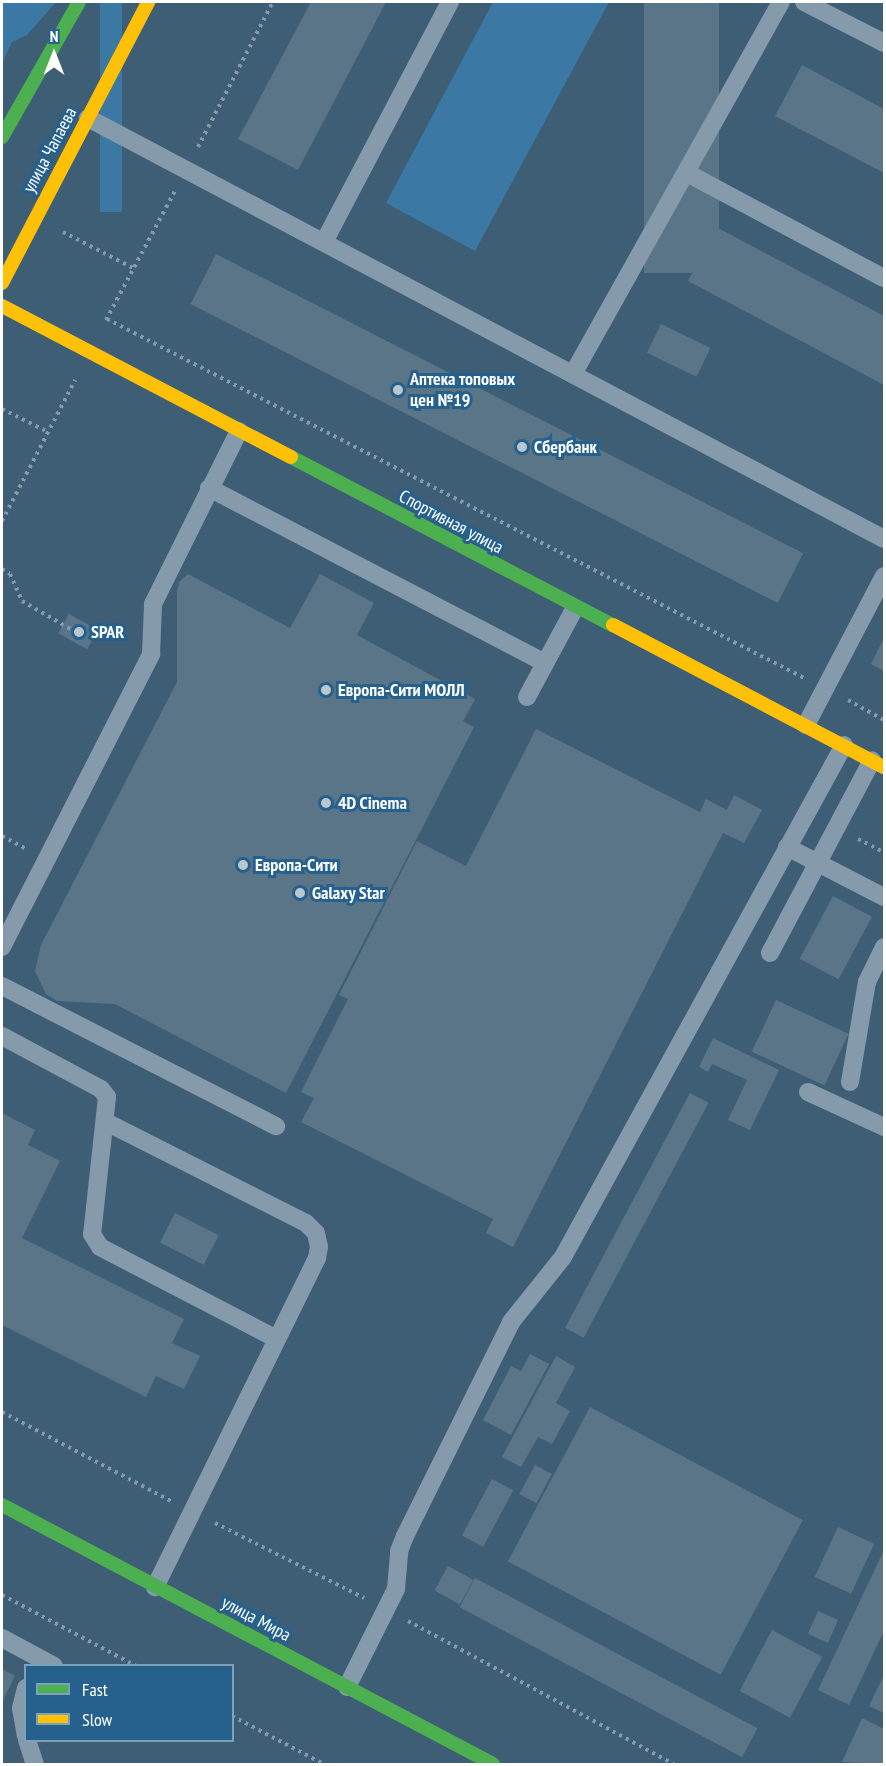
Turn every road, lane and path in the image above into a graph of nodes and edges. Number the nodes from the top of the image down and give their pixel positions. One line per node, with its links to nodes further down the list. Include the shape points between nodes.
1 (79, 2): 9 (main road)
2 (148, 2): 8 (main road, улица Чапаева)
3 (273, 2): 10 (path)
4 (450, 2): 12 (lane)
5 (781, 2): 11 (lane)
6 (804, 2): 7 (lane)
7 (885, 44)
8 (88, 118): 10 (lane); 14 (main road, улица Чапаева)
9 (2, 137)
10 (186, 170): 12 (lane); 16 (path)
11 (687, 173): 13 (lane); 18 (lane)
12 (324, 242): 18 (lane)
13 (885, 278)
14 (2, 283)
15 (2, 306): 17 (main road, Спортивная улица)
16 (107, 319): 17 (path); 30 (path)
17 (89, 353): 20 (main road, Спортивная улица); 21 (path)
18 (573, 374): 24 (lane)
19 (2, 409): 21 (path)
20 (239, 431): 22 (lane); 27 (main road, Спортивная улица)
21 (48, 432): 23 (path)
22 (209, 488): 29 (lane); 39 (lane, via 153,604 151,654)
23 (2, 521)
24 (885, 538)
25 (2, 569): 28 (path, via 10,574 22,601)
26 (885, 576): 30 (lane)
27 (575, 608): 29 (lane); 33 (main road, Спортивная улица)
28 (79, 634)
29 (545, 663): 31 (lane)
30 (825, 689): 32 (path); 33 (lane)
31 (527, 697)
32 (885, 720)
33 (806, 725): 34 (main road, Спортивная улица)
34 (844, 745): 35 (main road, Спортивная улица); 36 (lane)
35 (878, 763): 37 (lane)
36 (787, 847): 37 (lane); 53 (lane, via 563,1257 511,1322 405,1536 399,1551 396,1589)
37 (818, 863): 38 (lane); 41 (lane)
38 (885, 897)
39 (2, 947)
40 (885, 947): 44 (lane, via 867,982)
41 (770, 953)
42 (2, 986): 47 (lane)
43 (2, 1036): 46 (lane, via 100,1089 107,1097)
44 (850, 1082)
45 (808, 1092): 48 (lane)
46 (105, 1122): 49 (lane, via 92,1234 100,1247); 49 (lane, via 306,1222 316,1233 317,1258)
47 (276, 1126)
48 (885, 1127)
49 (278, 1339): 51 (lane)
50 (2, 1505): 51 (main road, улица Мира)
51 (155, 1587): 57 (main road, улица Мира)
52 (2, 1595): 56 (path)
53 (388, 1610): 57 (lane); 65 (path)
54 (2, 1638): 55 (lane)
55 (43, 1663)
56 (134, 1664)
57 (346, 1687): 64 (main road, улица Мира)
58 (24, 1696): 60 (lane)
59 (234, 1717): 63 (path)
60 (24, 1725)
61 (28, 1742): 62 (lane)
62 (35, 1764)
63 (324, 1764)
64 (493, 1764)
65 (674, 1764)

